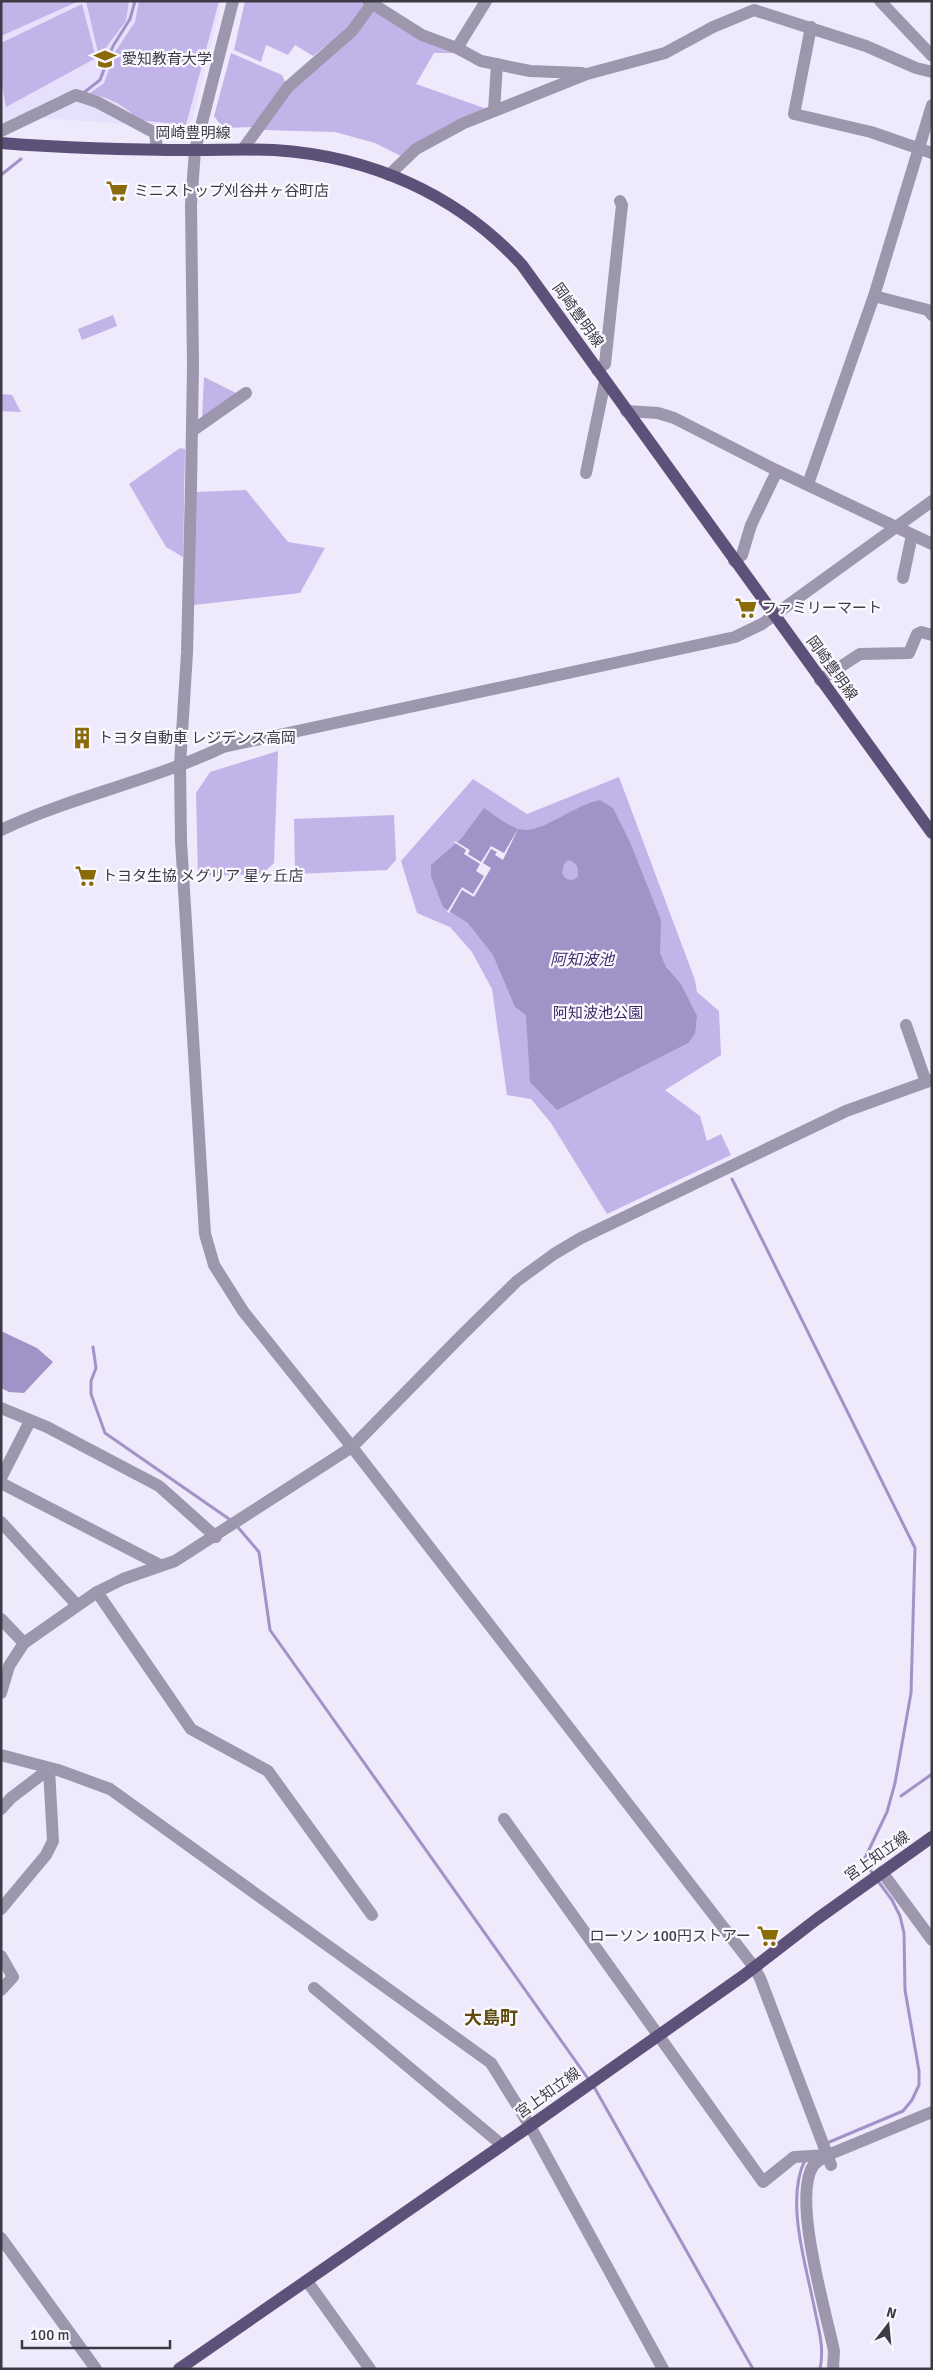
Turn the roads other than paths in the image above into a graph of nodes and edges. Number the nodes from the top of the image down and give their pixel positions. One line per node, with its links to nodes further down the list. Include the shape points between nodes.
1 (234, 1): 17 (street)
2 (486, 1): 6 (street)
3 (880, 1): 7 (street)
4 (372, 2): 6 (street, via 422,35); 16 (street, via 352,31 288,87)
5 (811, 27): 9 (street); 10 (street, via 754,10 665,53); 18 (street, via 794,114 871,132)
6 (457, 48): 8 (street, via 481,61)
7 (932, 56)
8 (497, 64): 10 (street, via 530,71); 12 (street)
9 (932, 72)
10 (587, 74): 12 (street)
11 (932, 105): 18 (street)
12 (494, 111): 19 (street, via 416,149)
13 (1, 131): 15 (street, via 76,95 97,102 155,133)
14 (1, 143): 15 (main road, 岡崎豊明線)
15 (157, 149): 17 (main road, 岡崎豊明線)
16 (243, 149): 17 (main road, 岡崎豊明線); 19 (main road, 岡崎豊明線, via 315,155)
17 (195, 150): 27 (street, via 191,205)
18 (926, 151): 21 (street)
19 (389, 175): 23 (main road, 岡崎豊明線, via 417,185 446,201 506,247)
20 (620, 201): 23 (street, via 605,364)
21 (874, 296): 22 (street, via 928,310); 30 (street)
22 (932, 315)
23 (597, 370): 24 (main road, 岡崎豊明線)
24 (605, 381): 26 (main road, 岡崎豊明線); 29 (street)
25 (246, 393): 27 (street)
26 (626, 411): 28 (street, via 658,412 674,418); 35 (main road, 岡崎豊明線)
27 (192, 431): 40 (street, via 187,653)
28 (777, 470): 30 (street); 35 (street, via 751,525 742,555)
29 (586, 473)
30 (808, 484): 32 (street)
31 (932, 500): 32 (street)
32 (895, 527): 33 (street); 37 (street)
33 (912, 535): 34 (street); 36 (street)
34 (932, 544)
35 (734, 561): 37 (main road, 岡崎豊明線)
36 (903, 578)
37 (774, 615): 39 (main road, 岡崎豊明線); 40 (street, via 749,632 735,637 399,711 266,736 224,747)
38 (932, 635): 39 (street, via 918,634 909,653 860,654)
39 (820, 680): 42 (main road, 岡崎豊明線)
40 (180, 765): 41 (street, via 34,814); 47 (street, via 181,841 205,1234 214,1265 244,1311)
41 (1, 830)
42 (932, 833)
43 (906, 1025): 44 (street)
44 (929, 1081): 47 (street, via 846,1111 554,1254 517,1281)
45 (1, 1408): 46 (street)
46 (30, 1421): 48 (street); 51 (street, via 159,1486)
47 (352, 1447): 51 (street); 68 (street)
48 (1, 1478)
49 (1, 1484): 52 (street)
50 (1, 1522): 54 (street)
51 (216, 1537): 52 (street)
52 (160, 1566): 53 (street)
53 (97, 1592): 54 (street); 65 (street, via 191,1729 268,1771)
54 (78, 1604): 56 (street)
55 (1, 1618): 56 (street)
56 (24, 1643): 57 (street, via 9,1666)
57 (1, 1692)
58 (1, 1755): 59 (street)
59 (49, 1769): 60 (street); 64 (street, via 54,1841); 73 (street, via 110,1789 448,2030 491,2063)
60 (1, 1809)
61 (504, 1819): 71 (street)
62 (932, 1838): 63 (main road, 宮上知立線)
63 (882, 1872): 66 (street); 68 (main road, 宮上知立線)
64 (1, 1909)
65 (372, 1915)
66 (932, 1940)
67 (1, 1956): 70 (street, via 13,1977)
68 (754, 1967): 71 (main road, 宮上知立線); 75 (street)
69 (314, 1988): 74 (street)
70 (1, 1990)
71 (657, 2034): 73 (main road, 宮上知立線); 75 (street, via 763,2182 794,2156)
72 (932, 2112): 75 (street)
73 (530, 2126): 74 (main road, 宮上知立線); 81 (street)
74 (502, 2145): 77 (main road, 宮上知立線)
75 (825, 2153): 82 (street, via 811,2171 807,2218 834,2351)
76 (1, 2238): 78 (street)
77 (307, 2280): 79 (main road, 宮上知立線); 80 (street)
78 (96, 2369)
79 (179, 2369)
80 (370, 2369)
81 (663, 2369)
82 (833, 2369)

